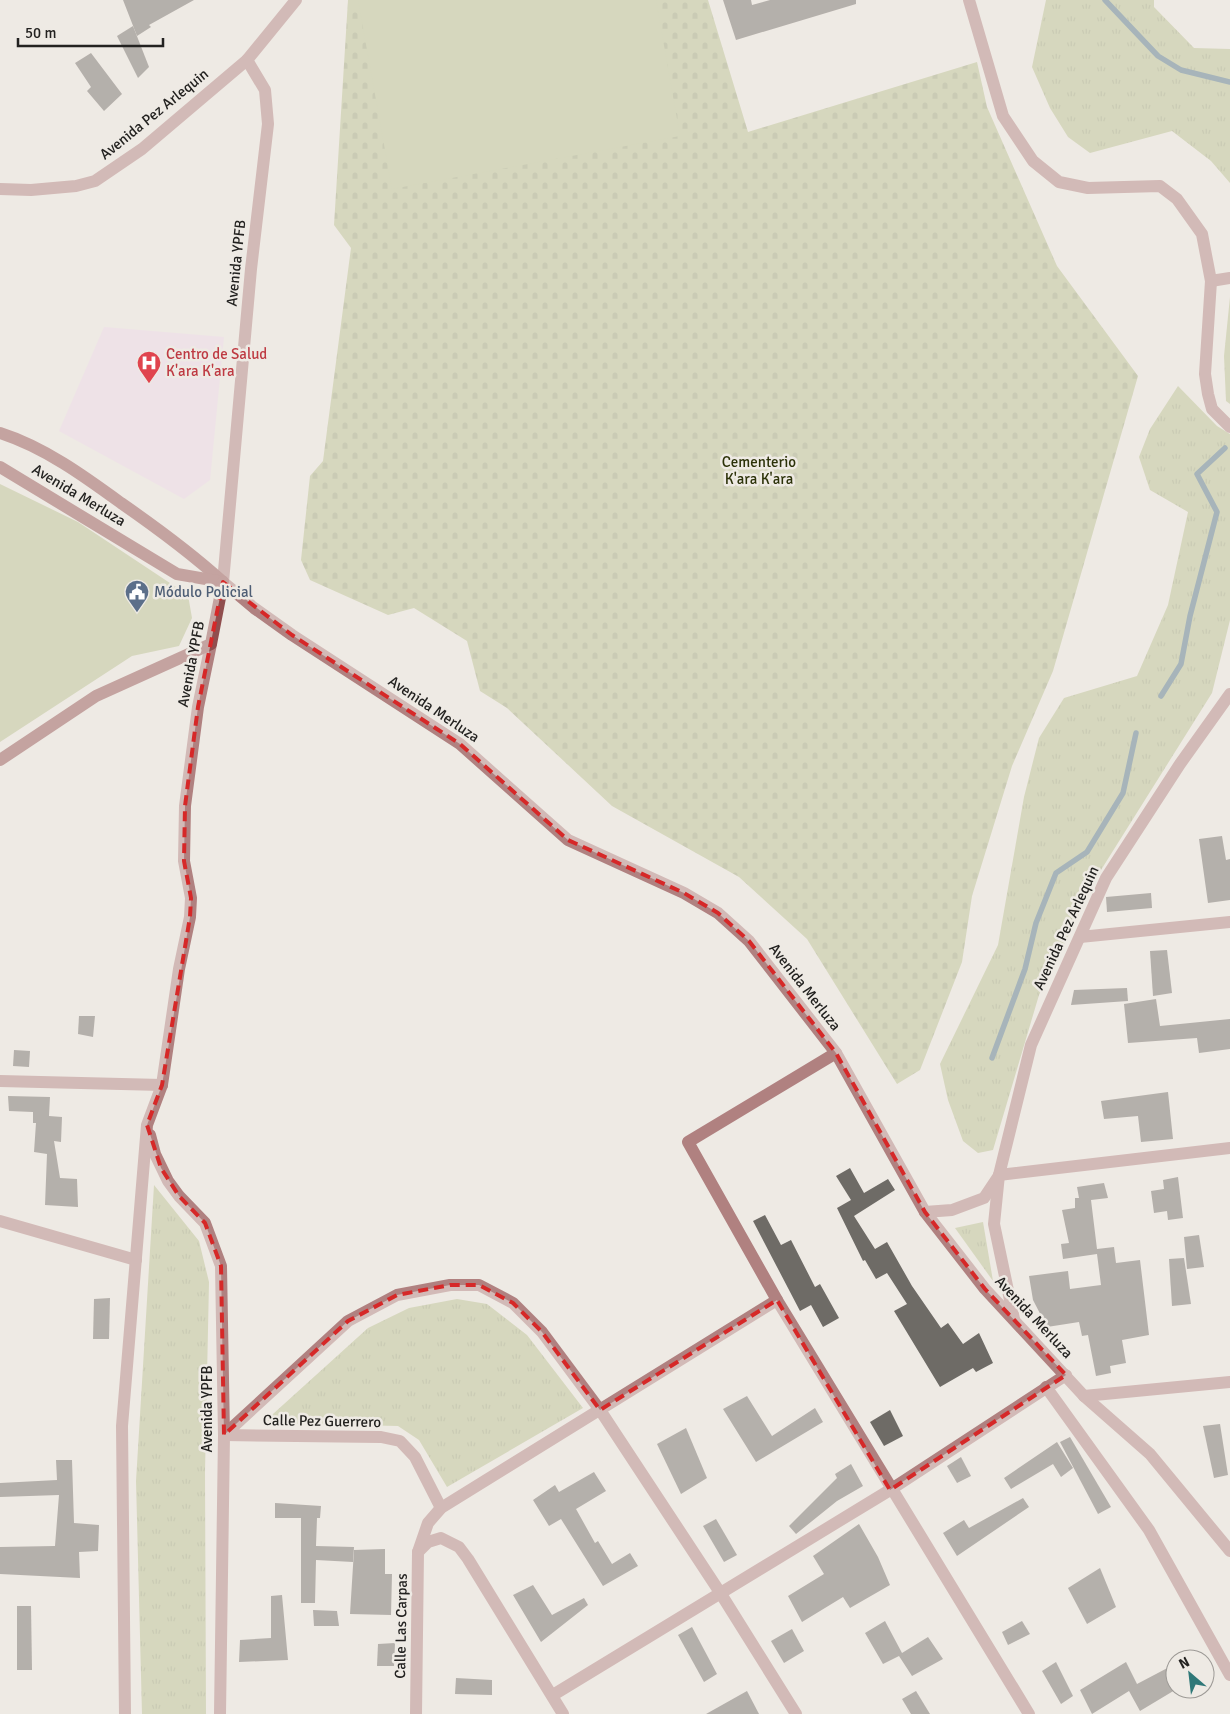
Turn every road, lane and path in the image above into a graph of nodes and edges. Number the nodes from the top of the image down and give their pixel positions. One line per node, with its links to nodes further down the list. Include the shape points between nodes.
1 (296, 0): 3 (street, Avenida Pez Arlequin)
2 (968, 0): 6 (street, via 1003,116 1033,161 1059,182 1088,188 1160,186 1177,199 1202,234)
3 (247, 60): 4 (street, Avenida Pez Arlequin, via 142,149 95,181 31,190); 10 (street, Avenida YPFB, via 265,90 268,124 251,269)
4 (0, 189)
5 (1230, 278): 6 (street)
6 (1211, 281): 7 (street, via 1206,381 1212,409)
7 (1230, 427)
8 (0, 433): 10 (street, Avenida Merluza, via 76,470 188,551)
9 (0, 467): 10 (street, Avenida Merluza, via 177,574)
10 (223, 582): 11 (street, Avenida YPFB); 16 (street, Avenida Merluza, via 292,635 460,744 568,840 684,893 718,913 749,941)
11 (211, 644): 13 (street, via 96,696); 18 (street, Avenida YPFB, via 198,707 185,806 184,861 192,898 190,917 178,969)
12 (1230, 694): 15 (street, Avenida Pez Arlequin, via 1106,878)
13 (0, 760)
14 (1230, 922): 15 (street)
15 (1080, 937): 21 (street, Avenida Pez Arlequin, via 1031,1045)
16 (836, 1053): 22 (street, Avenida Merluza); 25 (street, via 688,1142)
17 (0, 1081): 18 (street)
18 (162, 1085): 19 (street, Avenida YPFB)
19 (148, 1125): 24 (street, Avenida YPFB); 32 (street, Avenida YPFB, via 161,1168 179,1196 205,1223 221,1266)
20 (1230, 1148): 21 (street)
21 (1000, 1175): 22 (street, Avenida Pez Arlequin, via 984,1198 952,1210); 26 (street, Avenida Pez Arlequin, via 994,1224)
22 (925, 1212): 26 (street, Avenida Merluza)
23 (0, 1221): 24 (street)
24 (136, 1260): 40 (street, Avenida YPFB, via 122,1426)
25 (777, 1300): 31 (street); 33 (street)
26 (1014, 1320): 27 (street, Avenida Merluza)
27 (1066, 1375): 29 (street); 30 (street, Avenida Merluza)
28 (1230, 1382): 30 (street)
29 (1046, 1387): 33 (street); 38 (street, via 1149,1530)
30 (1084, 1396): 35 (street, Avenida Merluza, via 1150,1454)
31 (600, 1410): 32 (street, via 542,1332 513,1303 479,1286 450,1285 397,1295 348,1321); 34 (street); 37 (street)
32 (224, 1435): 34 (street, Calle Pez Guerrero, via 382,1437 400,1442 415,1457); 41 (street, Avenida YPFB)
33 (890, 1490): 37 (street); 45 (street)
34 (441, 1508): 36 (street, Calle Las Carpas, via 428,1523)
35 (1230, 1551)
36 (418, 1552): 39 (street, via 428,1542 441,1538 459,1547); 42 (street, Calle Las Carpas)
37 (721, 1594): 39 (street); 44 (street)
38 (1230, 1675)
39 (553, 1694): 43 (street)
40 (126, 1714)
41 (220, 1714)
42 (416, 1714)
43 (563, 1714)
44 (796, 1714)
45 (1029, 1714)

